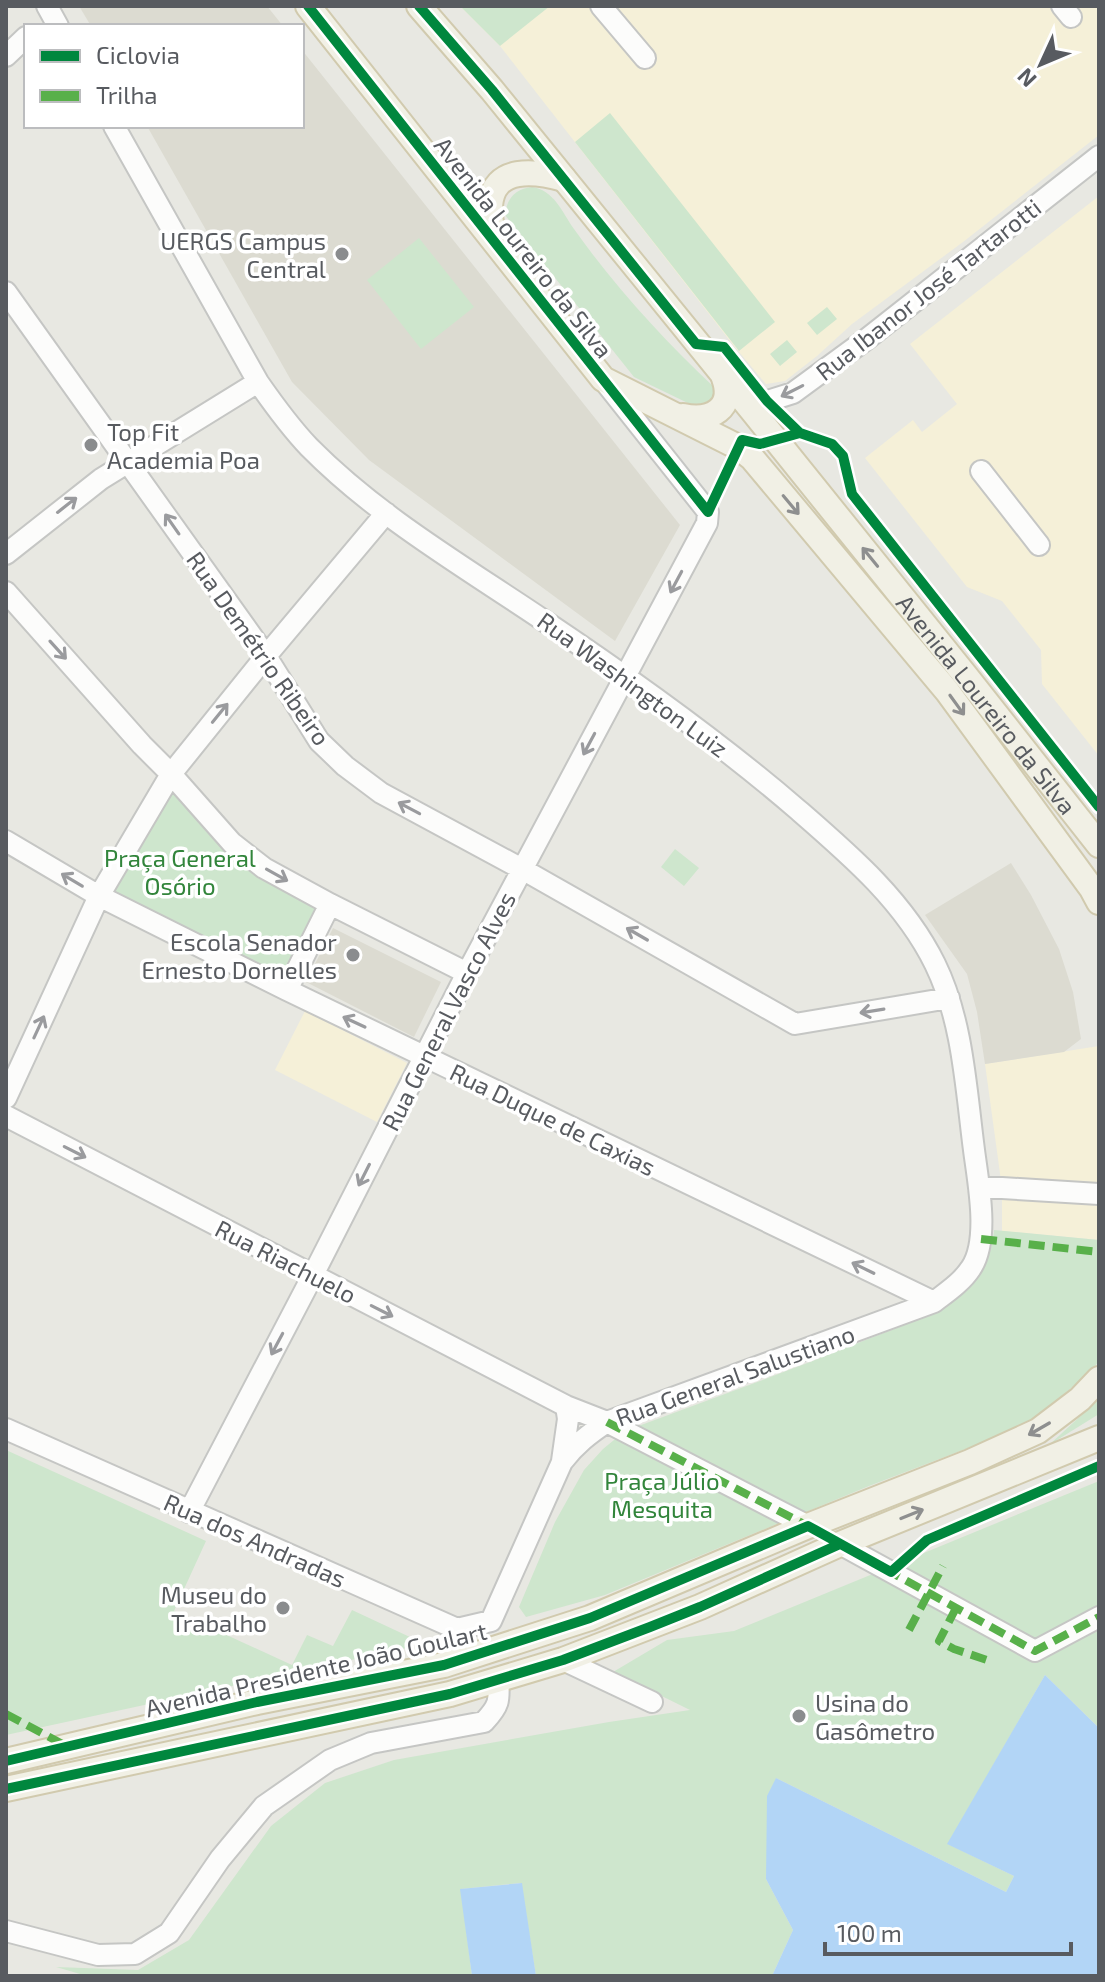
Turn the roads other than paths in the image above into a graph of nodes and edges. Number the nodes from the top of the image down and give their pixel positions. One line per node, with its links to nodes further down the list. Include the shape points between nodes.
1 (308, 6): 10 (main road, Avenida Loureiro da Silva)
2 (419, 6): 9 (main road, Avenida Loureiro da Silva)
3 (601, 6): 6 (street)
4 (24, 39): 5 (street)
5 (6, 56)
6 (645, 58)
7 (115, 128): 14 (street, Rua Washington Luiz)
8 (1099, 156): 15 (street, Rua Ibanor José Tartarotti, one-way to 15, via 793,393)
9 (564, 179): 10 (main road, via 527,172 502,181 490,203); 12 (main road, Avenida Loureiro da Silva)
10 (495, 240): 13 (main road, Avenida Loureiro da Silva)
11 (6, 292): 17 (street, Rua Demétrio Ribeiro)
12 (724, 378): 15 (main road, Avenida Loureiro da Silva); 16 (main road, via 725,402 713,415)
13 (603, 379): 16 (main road, Avenida Loureiro da Silva); 19 (street, Avenida Loureiro da Silva)
14 (258, 382): 17 (street); 20 (street, Rua Washington Luiz, via 309,447)
15 (749, 407): 28 (main road, Avenida Loureiro da Silva, one-way to 15)
16 (673, 414): 31 (main road, Avenida Loureiro da Silva, one-way to 31, via 752,458 947,691)
17 (128, 461): 22 (street, one-way to 17); 24 (street, Rua Demétrio Ribeiro, one-way to 17)
18 (981, 471): 21 (street)
19 (708, 512): 25 (street, Rua General Vasco Alves, one-way to 25, via 707,523)
20 (386, 513): 24 (street); 25 (street, Rua Washington Luiz)
21 (1039, 545)
22 (6, 554)
23 (6, 592): 26 (street, one-way to 26)
24 (266, 656): 26 (street, one-way to 24); 29 (street, Rua Demétrio Ribeiro, one-way to 24, via 381,793 345,766 319,741)
25 (626, 676): 29 (street, Rua General Vasco Alves, one-way to 29); 35 (street, Rua Washington Luiz, via 752,771 872,876 920,937)
26 (171, 774): 30 (street); 32 (street, one-way to 32, via 232,843 264,868)
27 (6, 841): 30 (street, Rua Duque de Caxias, one-way to 27)
28 (1099, 845)
29 (522, 869): 33 (street, Rua General Vasco Alves); 35 (street, Rua Demétrio Ribeiro, one-way to 29, via 795,1024)
30 (99, 896): 34 (street, Rua Duque de Caxias); 37 (street, one-way to 30)
31 (1099, 902)
32 (330, 904): 33 (street); 34 (street)
33 (467, 973): 36 (street, Rua General Vasco Alves)
34 (287, 990): 36 (street, Rua Duque de Caxias, one-way to 34)
35 (949, 998): 39 (street, Rua Washington Luiz)
36 (425, 1056): 41 (street, Rua General Vasco Alves, one-way to 41); 42 (street, Rua Duque de Caxias, one-way to 36)
37 (6, 1098)
38 (6, 1116): 41 (street, Rua Riachuelo, one-way to 41)
39 (979, 1188): 40 (street); 42 (street, Rua Washington Luiz, via 980,1244 972,1267)
40 (1099, 1194)
41 (313, 1275): 44 (street, Rua Riachuelo, one-way to 44); 49 (street, Rua General Vasco Alves, one-way to 49)
42 (934, 1302): 45 (street, Rua General Salustiano)
43 (1099, 1379): 50 (main road, Avenida Presidente João Goulart, one-way to 50, via 1038,1431)
44 (566, 1406): 45 (street, Rua Riachuelo); 48 (street)
45 (607, 1422): 48 (street, Rua General Salustiano); 50 (street)
46 (6, 1429): 49 (street, Rua dos Andradas)
47 (1099, 1438): 51 (main road, Avenida Presidente João Goulart, one-way to 47)
48 (562, 1462): 52 (street, Rua General Salustiano)
49 (189, 1512): 52 (street, Rua dos Andradas, via 457,1629 491,1621)
50 (808, 1526): 57 (main road, Avenida Presidente João Goulart, via 590,1618 444,1665)
51 (840, 1544): 53 (street, via 1035,1651); 54 (main road, Avenida Presidente João Goulart, via 700,1607)
52 (498, 1606)
53 (1099, 1617)
54 (563, 1660): 55 (main road, Avenida Presidente João Goulart); 56 (street)
55 (498, 1679): 58 (main road, Avenida Presidente João Goulart, via 450,1694); 59 (street, via 500,1699 484,1722 371,1743 330,1760 264,1806 169,1933 135,1954 98,1955)
56 (652, 1702)
57 (6, 1761)
58 (6, 1789)
59 (6, 1931)

